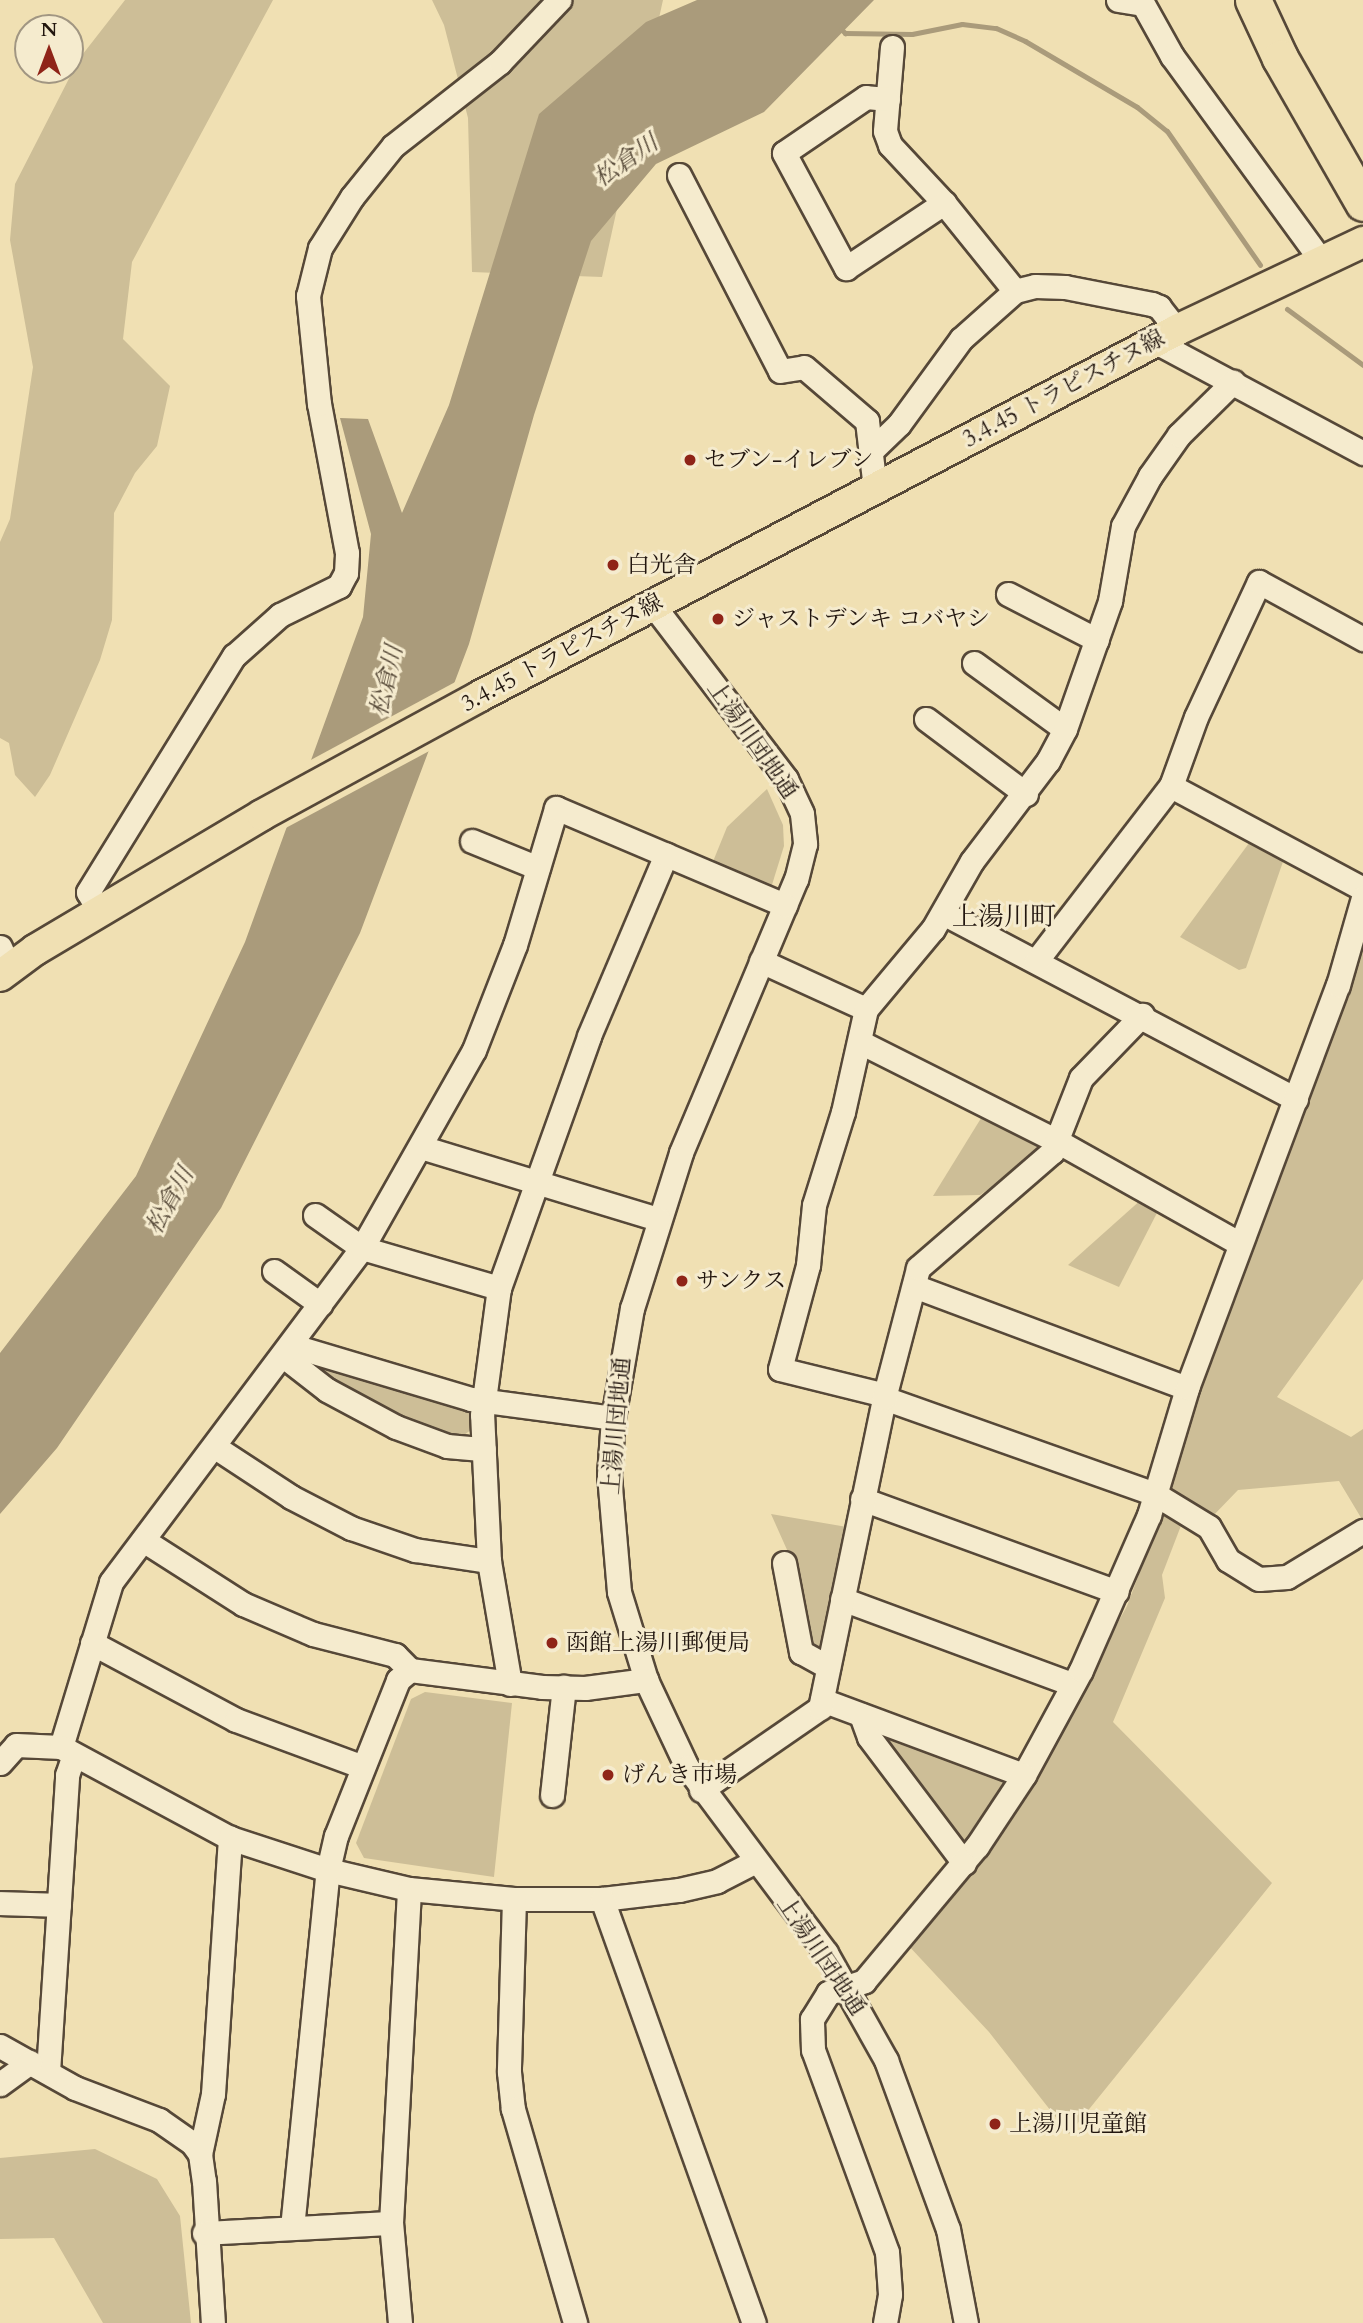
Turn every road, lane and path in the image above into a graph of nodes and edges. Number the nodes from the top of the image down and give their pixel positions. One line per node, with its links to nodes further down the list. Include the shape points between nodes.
1 (559, 0): 33 (street, via 500,62 393,146 352,197 320,248 308,296 318,404 346,573 339,586 280,615 234,656 88,892)
2 (1118, 0): 11 (street, via 1143,4 1172,56)
3 (1253, 0): 8 (highway, via 1280,58)
4 (1274, 0): 8 (highway)
5 (892, 47): 6 (street)
6 (888, 99): 9 (street, via 890,145); 9 (street, via 866,97 784,153 846,268)
7 (679, 175): 15 (street, via 780,370 804,367 867,421)
8 (1360, 186)
9 (944, 203): 12 (street)
10 (1363, 242): 11 (main road, 3.4.45 トラピスチヌ線)
11 (1322, 262): 13 (main road, 3.4.45 トラピスチヌ線)
12 (1015, 291): 13 (street, via 1065,287 1152,304 1160,307); 15 (street, via 961,339 913,398 899,424)
13 (1166, 336): 14 (street); 17 (main road, 3.4.45 トラピスチヌ線)
14 (1233, 382): 16 (street); 21 (street, via 1180,435 1128,516)
15 (870, 452): 17 (street)
16 (1363, 453)
17 (876, 488): 19 (main road, 3.4.45 トラピスチヌ線)
18 (1008, 594): 21 (street)
19 (653, 604): 32 (street, 上湯川団地通, via 786,779 796,800 804,844); 33 (main road, 3.4.45 トラピスチヌ線, via 262,815)
20 (1363, 639): 25 (street, via 1259,582 1196,717)
21 (1097, 640): 24 (street)
22 (974, 663): 24 (street)
23 (926, 719): 26 (street)
24 (1065, 729): 26 (street)
25 (1171, 786): 30 (street); 36 (street)
26 (1026, 794): 34 (street, via 972,861)
27 (472, 841): 29 (street)
28 (666, 855): 29 (street, via 556,808); 32 (street); 44 (street, via 589,1036)
29 (538, 868): 43 (street, via 515,945 474,1050)
30 (1363, 889)
31 (1363, 898): 41 (street)
32 (785, 905): 35 (street, 上湯川団地通)
33 (100, 912): 37 (main road, 3.4.45 トラピスチヌ線)
34 (943, 913): 36 (street); 38 (street)
35 (761, 961): 38 (street); 46 (street, 上湯川団地通, via 708,1083)
36 (1036, 961): 39 (street)
37 (3, 964)
38 (866, 1009): 40 (street)
39 (1142, 1015): 41 (street); 42 (street, via 1081,1078)
40 (860, 1042): 42 (street); 55 (street, via 814,1205 808,1265 780,1369)
41 (1296, 1099): 47 (street)
42 (1057, 1141): 47 (street); 50 (street, via 1052,1152 918,1268)
43 (421, 1147): 44 (street); 48 (street)
44 (535, 1182): 46 (street); 51 (street)
45 (315, 1215): 48 (street)
46 (657, 1219): 57 (street, 上湯川団地通, via 632,1308)
47 (1239, 1243): 54 (street)
48 (362, 1248): 51 (street); 52 (street)
49 (274, 1271): 52 (street)
50 (914, 1286): 54 (street); 55 (street)
51 (499, 1288): 56 (street)
52 (320, 1304): 53 (street)
53 (286, 1350): 56 (street); 58 (street); 59 (street, via 327,1390 396,1427 447,1446)
54 (1187, 1388): 60 (street)
55 (884, 1397): 60 (street); 61 (street)
56 (484, 1401): 57 (street); 59 (street)
57 (613, 1418): 71 (street, 上湯川団地通, via 609,1503 613,1555)
58 (215, 1447): 63 (street); 64 (street, via 291,1497 351,1528 415,1550)
59 (484, 1449): 64 (street)
60 (1155, 1494): 62 (street, via 1209,1528 1228,1560 1259,1579 1287,1577); 66 (street)
61 (862, 1499): 66 (street); 67 (street)
62 (1363, 1531)
63 (143, 1540): 68 (street, via 111,1582); 70 (street, via 254,1609 349,1646 395,1656)
64 (489, 1561): 73 (street)
65 (784, 1563): 69 (street, via 801,1652)
66 (1117, 1592): 72 (street)
67 (842, 1599): 69 (street); 72 (street)
68 (92, 1643): 77 (street); 79 (street, via 236,1720)
69 (828, 1667): 75 (street)
70 (410, 1670): 73 (street); 79 (street, via 397,1680)
71 (646, 1680): 74 (street); 81 (street, 上湯川団地通)
72 (1072, 1684): 80 (street)
73 (510, 1685): 74 (street)
74 (564, 1688): 82 (street)
75 (822, 1700): 76 (street); 81 (street, via 820,1708)
76 (861, 1715): 80 (street); 85 (street, via 869,1737)
77 (68, 1751): 78 (street, via 16,1745); 83 (street); 91 (street)
78 (0, 1763)
79 (363, 1766): 86 (street)
80 (1024, 1775): 85 (street)
81 (701, 1790): 84 (street, 上湯川団地通)
82 (552, 1795)
83 (230, 1838): 86 (street); 95 (street, via 212,2108)
84 (754, 1862): 89 (street, via 718,1881); 92 (street, 上湯川団地通)
85 (964, 1863): 92 (street, via 864,1981)
86 (328, 1871): 87 (street); 97 (street)
87 (409, 1889): 88 (street); 96 (street)
88 (514, 1899): 89 (street); 101 (street, via 509,2072 513,2109)
89 (602, 1899): 102 (street)
90 (0, 1903): 91 (street)
91 (58, 1905): 94 (street)
92 (847, 1988): 103 (street, via 828,1993 819,2002 812,2041 883,2236 891,2282); 104 (street, 上湯川団地通, via 886,2060 919,2142 948,2229)
93 (0, 2046): 94 (street)
94 (22, 2072): 95 (street, via 159,2120 180,2131)
95 (200, 2154): 98 (street)
96 (391, 2223): 97 (street); 100 (street)
97 (292, 2228): 98 (street)
98 (204, 2233): 99 (street)
99 (213, 2323)
100 (400, 2323)
101 (575, 2323)
102 (754, 2323)
103 (885, 2323)
104 (966, 2323)

